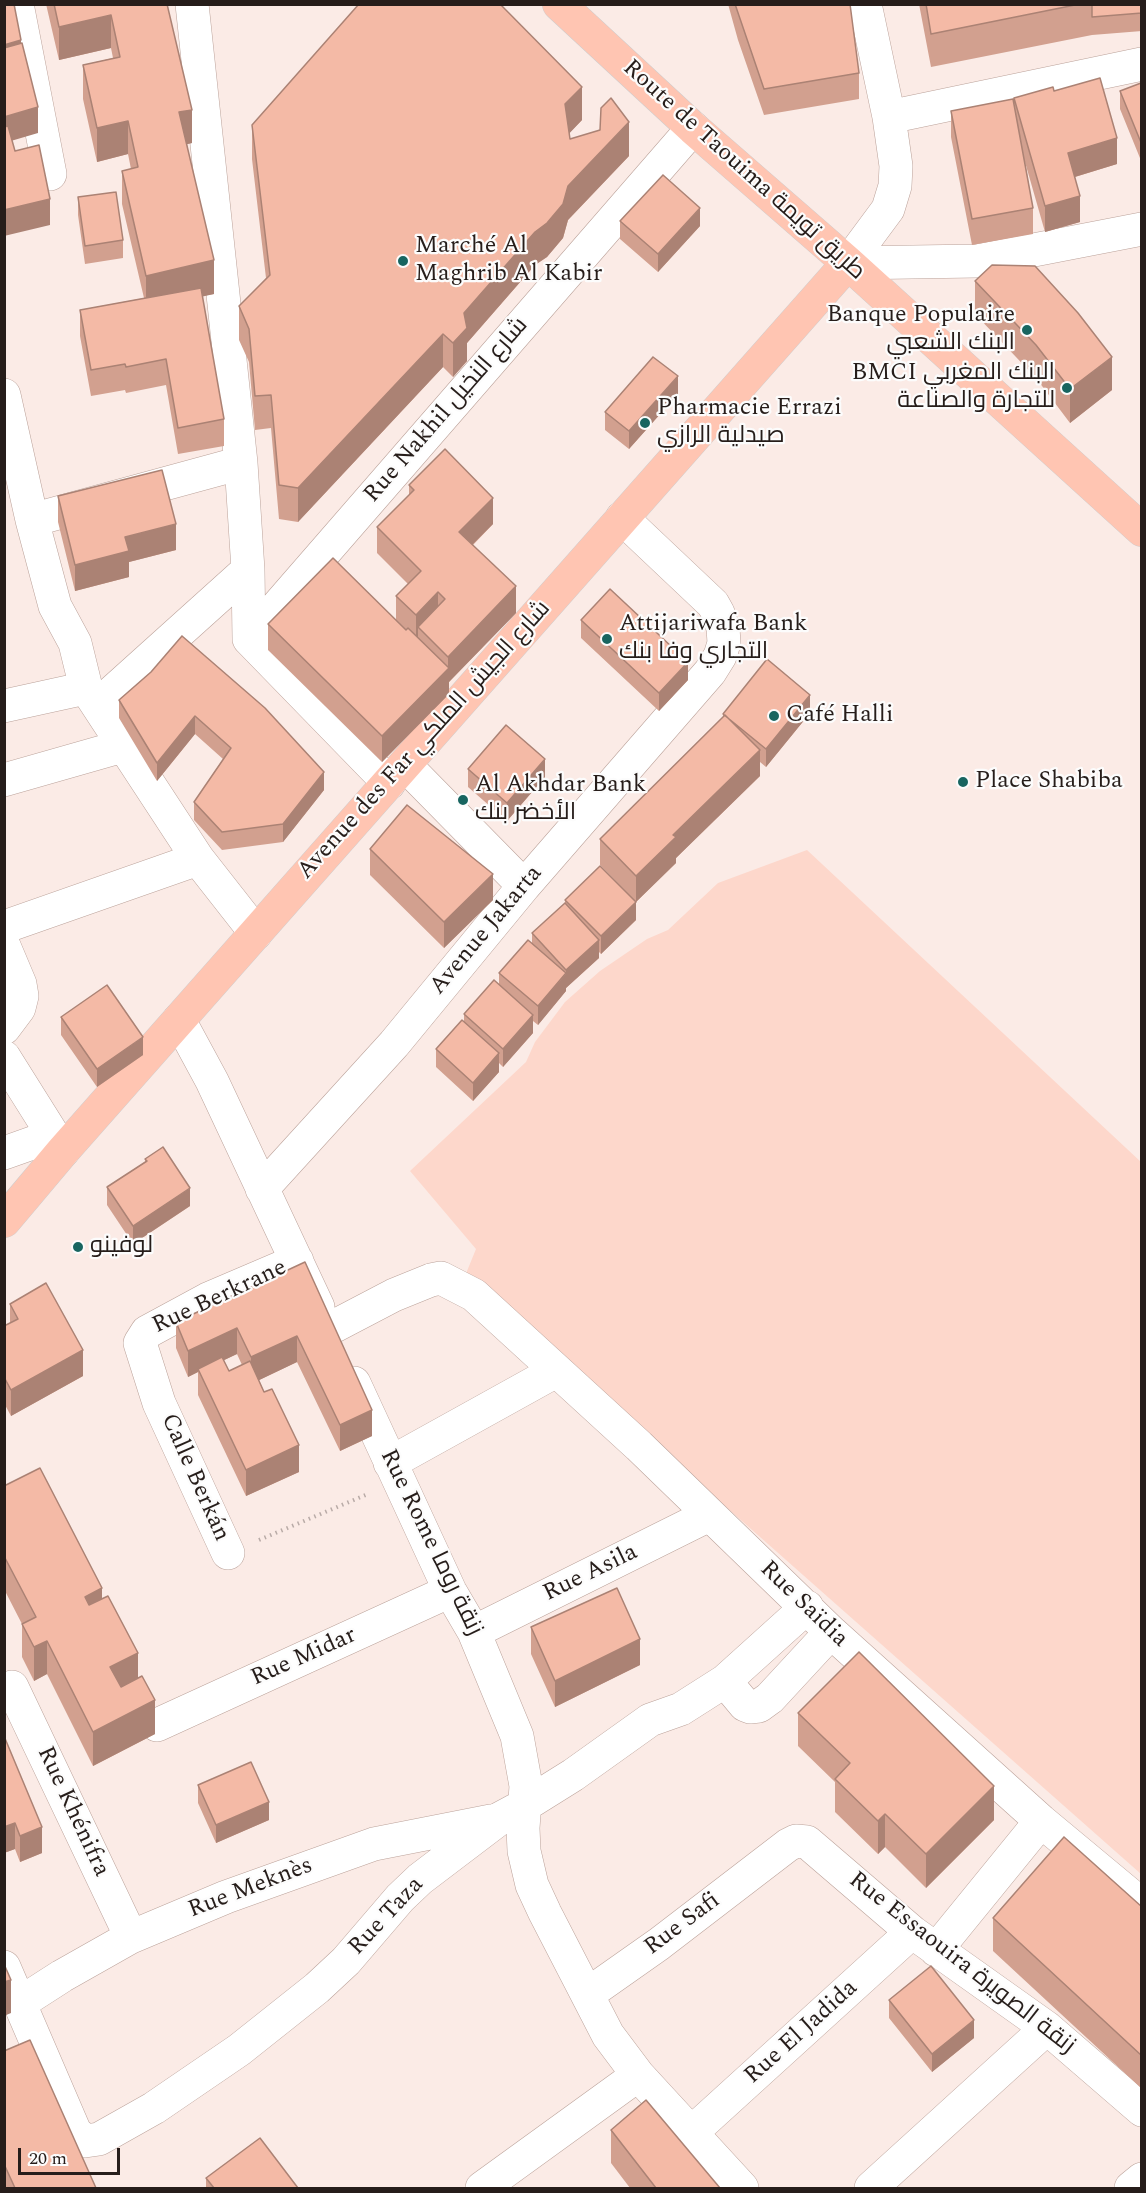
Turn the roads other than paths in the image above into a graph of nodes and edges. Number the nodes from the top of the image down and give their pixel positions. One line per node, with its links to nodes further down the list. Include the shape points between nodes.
1 (17, 4): 8 (street)
2 (192, 4): 12 (street)
3 (559, 4): 7 (main road, Route de Taouima طريق تويمة)
4 (865, 4): 6 (street)
5 (1142, 64): 6 (street)
6 (889, 117): 10 (street, via 896,186 888,209)
7 (693, 128): 10 (main road, Route de Taouima طريق تويمة); 17 (street, Rue Nakhil شارع النخيل)
8 (50, 174)
9 (1142, 229): 10 (street, via 977,261)
10 (848, 263): 13 (main road, Avenue des Far شارع الجيش الملكي); 15 (main road, Route de Taouima طريق تويمة)
11 (4, 395): 14 (street)
12 (241, 463): 14 (street); 16 (street)
13 (622, 518): 21 (main road, Avenue des Far شارع الجيش الملكي); 24 (street, Avenue Jakarta, via 713,604 723,628 724,643 710,672)
14 (32, 519): 18 (street, via 55,606 75,643)
15 (1142, 530)
16 (248, 570): 17 (street); 18 (street)
17 (249, 639): 21 (street)
18 (92, 697): 19 (street); 20 (street)
19 (4, 706)
20 (123, 746): 22 (street); 23 (street)
21 (397, 774): 24 (street); 26 (main road, Avenue des Far شارع الجيش الملكي)
22 (4, 780)
23 (198, 859): 25 (street); 26 (street)
24 (524, 886): 33 (street, Avenue Jakarta, via 394,1044)
25 (4, 927)
26 (256, 933): 28 (main road, Avenue des Far شارع الجيش الملكي)
27 (4, 946): 29 (street, via 21,984 22,996 19,1008)
28 (179, 1020): 31 (main road, Avenue des Far شارع الجيش الملكي); 33 (street, Rue Rome زنقة روما)
29 (4, 1028)
30 (4, 1057): 31 (street)
31 (57, 1144): 32 (street); 34 (main road, Avenue des Far شارع الجيش الملكي)
32 (4, 1153)
33 (262, 1189): 35 (street, Rue Rome زنقة روما)
34 (4, 1221)
35 (297, 1262): 36 (street, Rue Rome زنقة روما); 38 (street, Rue Berkrane, via 208,1299 144,1335 141,1349)
36 (329, 1329): 37 (street, Rue Saïdia, via 394,1295 441,1278 474,1294); 39 (street, Rue Rome زنقة روما)
37 (556, 1371): 39 (street); 40 (street, Rue Saïdia)
38 (159, 1403): 41 (street, Calle Berkán)
39 (395, 1472): 42 (street, Rue Rome زنقة روما)
40 (709, 1515): 43 (street, Rue Saïdia); 44 (street, Rue Asila)
41 (228, 1553)
42 (450, 1591): 44 (street, Rue Rome زنقة روما); 48 (street, Rue Midar)
43 (807, 1607): 45 (street, Rue Saïdia); 46 (street, Rue Taza)
44 (474, 1632): 49 (street, Rue Rome زنقة روما, via 517,1736 526,1786)
45 (831, 1632): 46 (street, via 759,1706 745,1705); 50 (street, Rue Saïdia)
46 (725, 1681): 49 (street, Rue Taza, via 681,1709 650,1720 573,1775)
47 (12, 1687): 53 (street, Rue Khénifra)
48 (157, 1725)
49 (512, 1812): 53 (street, Rue Meknès, via 374,1844 226,1897); 56 (street, Rue Rome زنقة روما, via 523,1828 532,1886); 57 (street, Rue Taza, via 420,1879 317,1988 220,2063 154,2108 93,2141 85,2141 75,2132)
50 (1041, 1821): 52 (street, Rue Saïdia); 54 (street, Rue El Jadida)
51 (776, 1854): 54 (street, Rue Essaouira زنقة الصويرة, via 796,1841 807,1842); 56 (street, Rue Safi)
52 (1142, 1905)
53 (131, 1937): 57 (street, Rue Meknès)
54 (924, 1941): 58 (street, Rue Essaouira زنقة الصويرة); 61 (street, Rue El Jadida)
55 (4, 1967): 57 (street)
56 (588, 1994): 59 (street, Rue Rome زنقة روما, via 608,2036)
57 (20, 2003)
58 (1047, 2028): 60 (street, Rue Essaouira زنقة الصويرة); 65 (street)
59 (638, 2075): 61 (street, Rue Rome زنقة روما); 63 (street)
60 (1142, 2110)
61 (691, 2133): 64 (street, Rue Rome زنقة روما)
62 (1142, 2180): 66 (street)
63 (482, 2188)
64 (742, 2188)
65 (871, 2188)
66 (1131, 2188)

